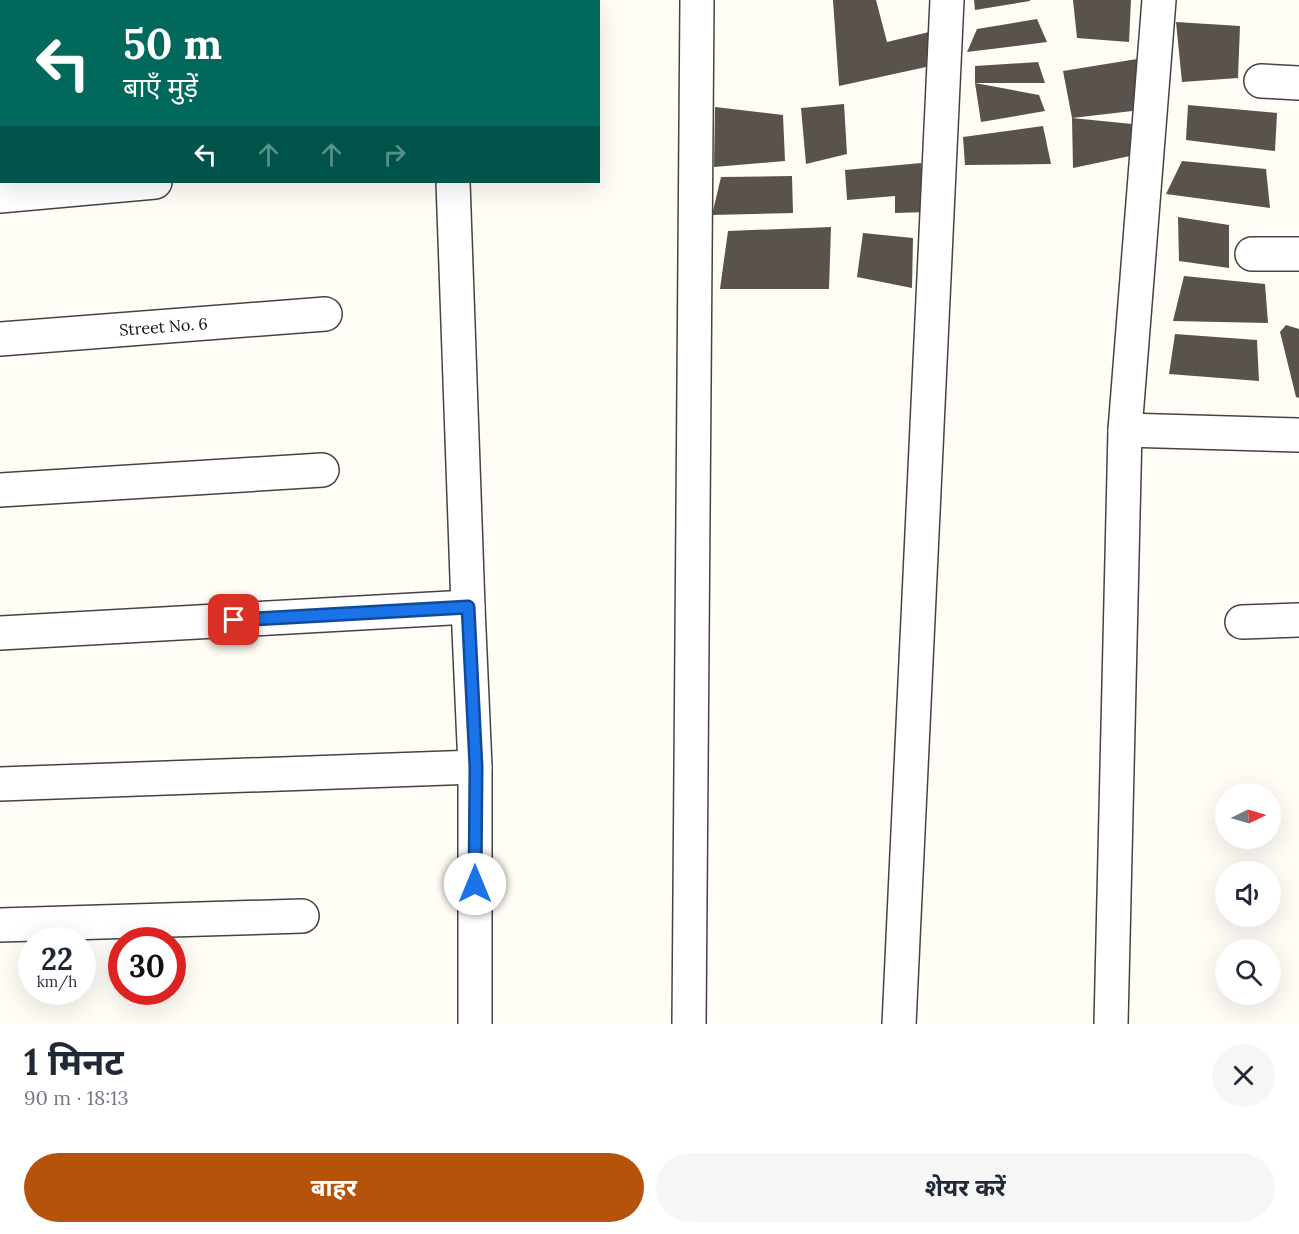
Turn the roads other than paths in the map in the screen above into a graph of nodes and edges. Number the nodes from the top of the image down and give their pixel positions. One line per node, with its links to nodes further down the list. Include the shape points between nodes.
1 (697, 0): 27 (street)
2 (947, 0): 28 (street)
3 (1159, 0): 14 (street)
4 (1261, 81): 5 (street)
5 (1299, 83)
6 (130, 183): 8 (street)
7 (453, 183): 18 (street)
8 (54, 186): 9 (street)
9 (0, 196)
10 (1252, 254): 11 (street)
11 (1299, 254)
12 (325, 314): 13 (street, Street No. 6)
13 (0, 339)
14 (1125, 430): 15 (street); 29 (street)
15 (1299, 435)
16 (322, 470): 17 (street)
17 (0, 490)
18 (468, 607): 21 (street); 22 (street)
19 (1299, 620): 20 (street)
20 (1242, 622)
21 (0, 633)
22 (476, 767): 23 (street); 26 (street)
23 (0, 784)
24 (302, 916): 25 (street)
25 (0, 925)
26 (475, 1024)
27 (689, 1024)
28 (899, 1024)
29 (1111, 1024)

